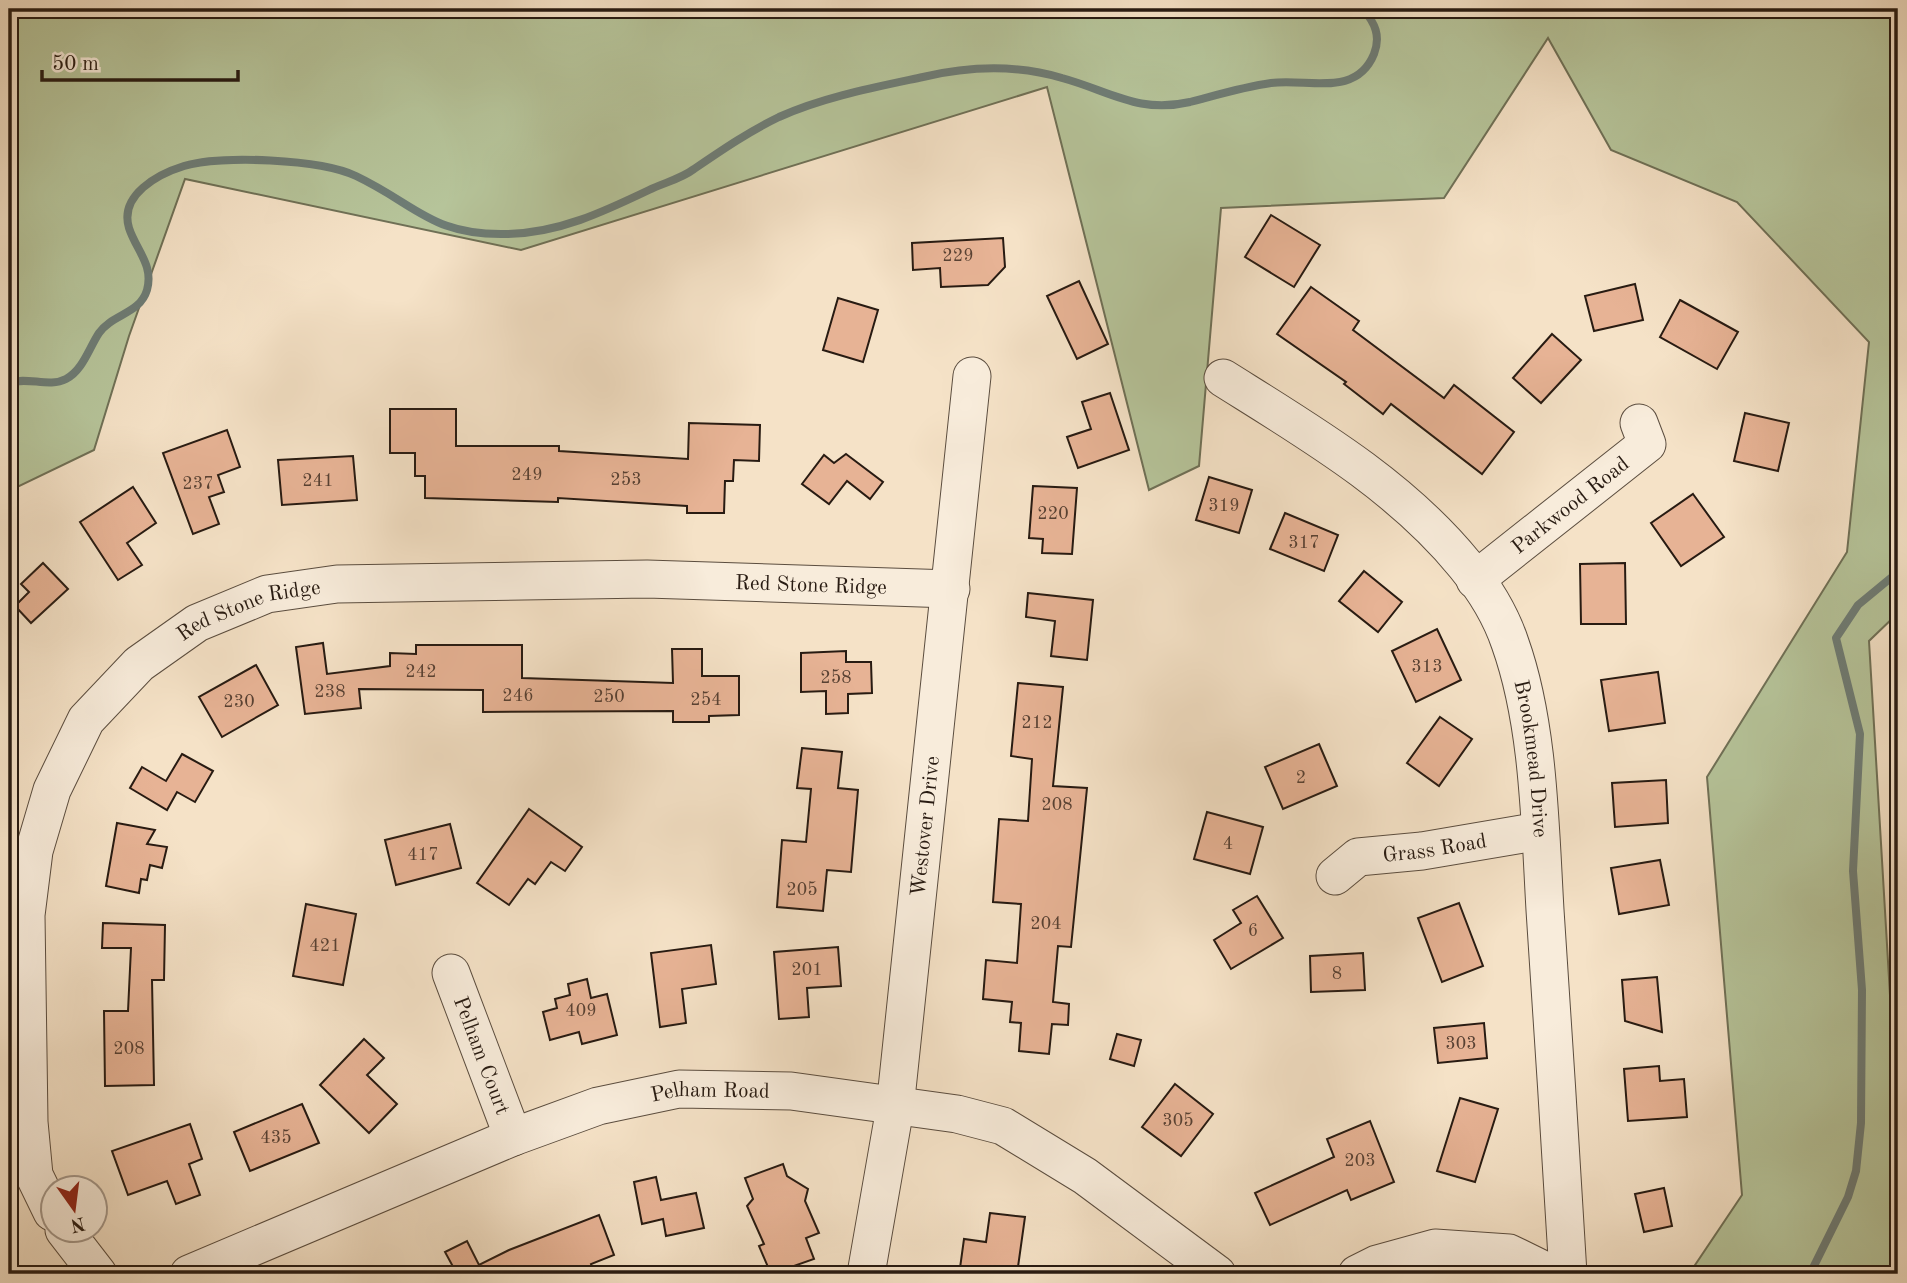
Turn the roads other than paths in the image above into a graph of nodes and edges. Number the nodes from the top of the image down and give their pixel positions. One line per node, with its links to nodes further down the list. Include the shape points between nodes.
1 (972, 376): 5 (street, Westover Drive)
2 (1223, 378): 4 (street, Brookmead Drive, via 1340,452 1412,510)
3 (1639, 423): 4 (street, Parkwood Road, via 1647,444)
4 (1475, 580): 6 (street, Brookmead Drive, via 1510,642 1526,709)
5 (950, 589): 9 (street, Westover Drive); 11 (street, Red Stone Ridge, via 648,579 337,584 267,594 197,623 139,664 86,720 52,790 34,851 26,915 29,1122)
6 (1540, 831): 7 (street, Grass Road, via 1358,857); 19 (street, Brookmead Drive)
7 (1335, 876)
8 (452, 973): 10 (street, Pelham Court)
9 (895, 1108): 10 (street, Pelham Road, via 791,1091 679,1089 598,1106); 15 (street, Westover Drive); 16 (street, Pelham Road, via 957,1114 1003,1126 1085,1176)
10 (513, 1138): 14 (street, Pelham Road)
11 (38, 1183)
12 (75, 1244): 13 (street)
13 (98, 1274)
14 (189, 1274)
15 (866, 1274)
16 (1217, 1274)
17 (1357, 1274): 18 (street, via 1435,1248 1509,1253)
18 (1552, 1274)
19 (1568, 1274)

